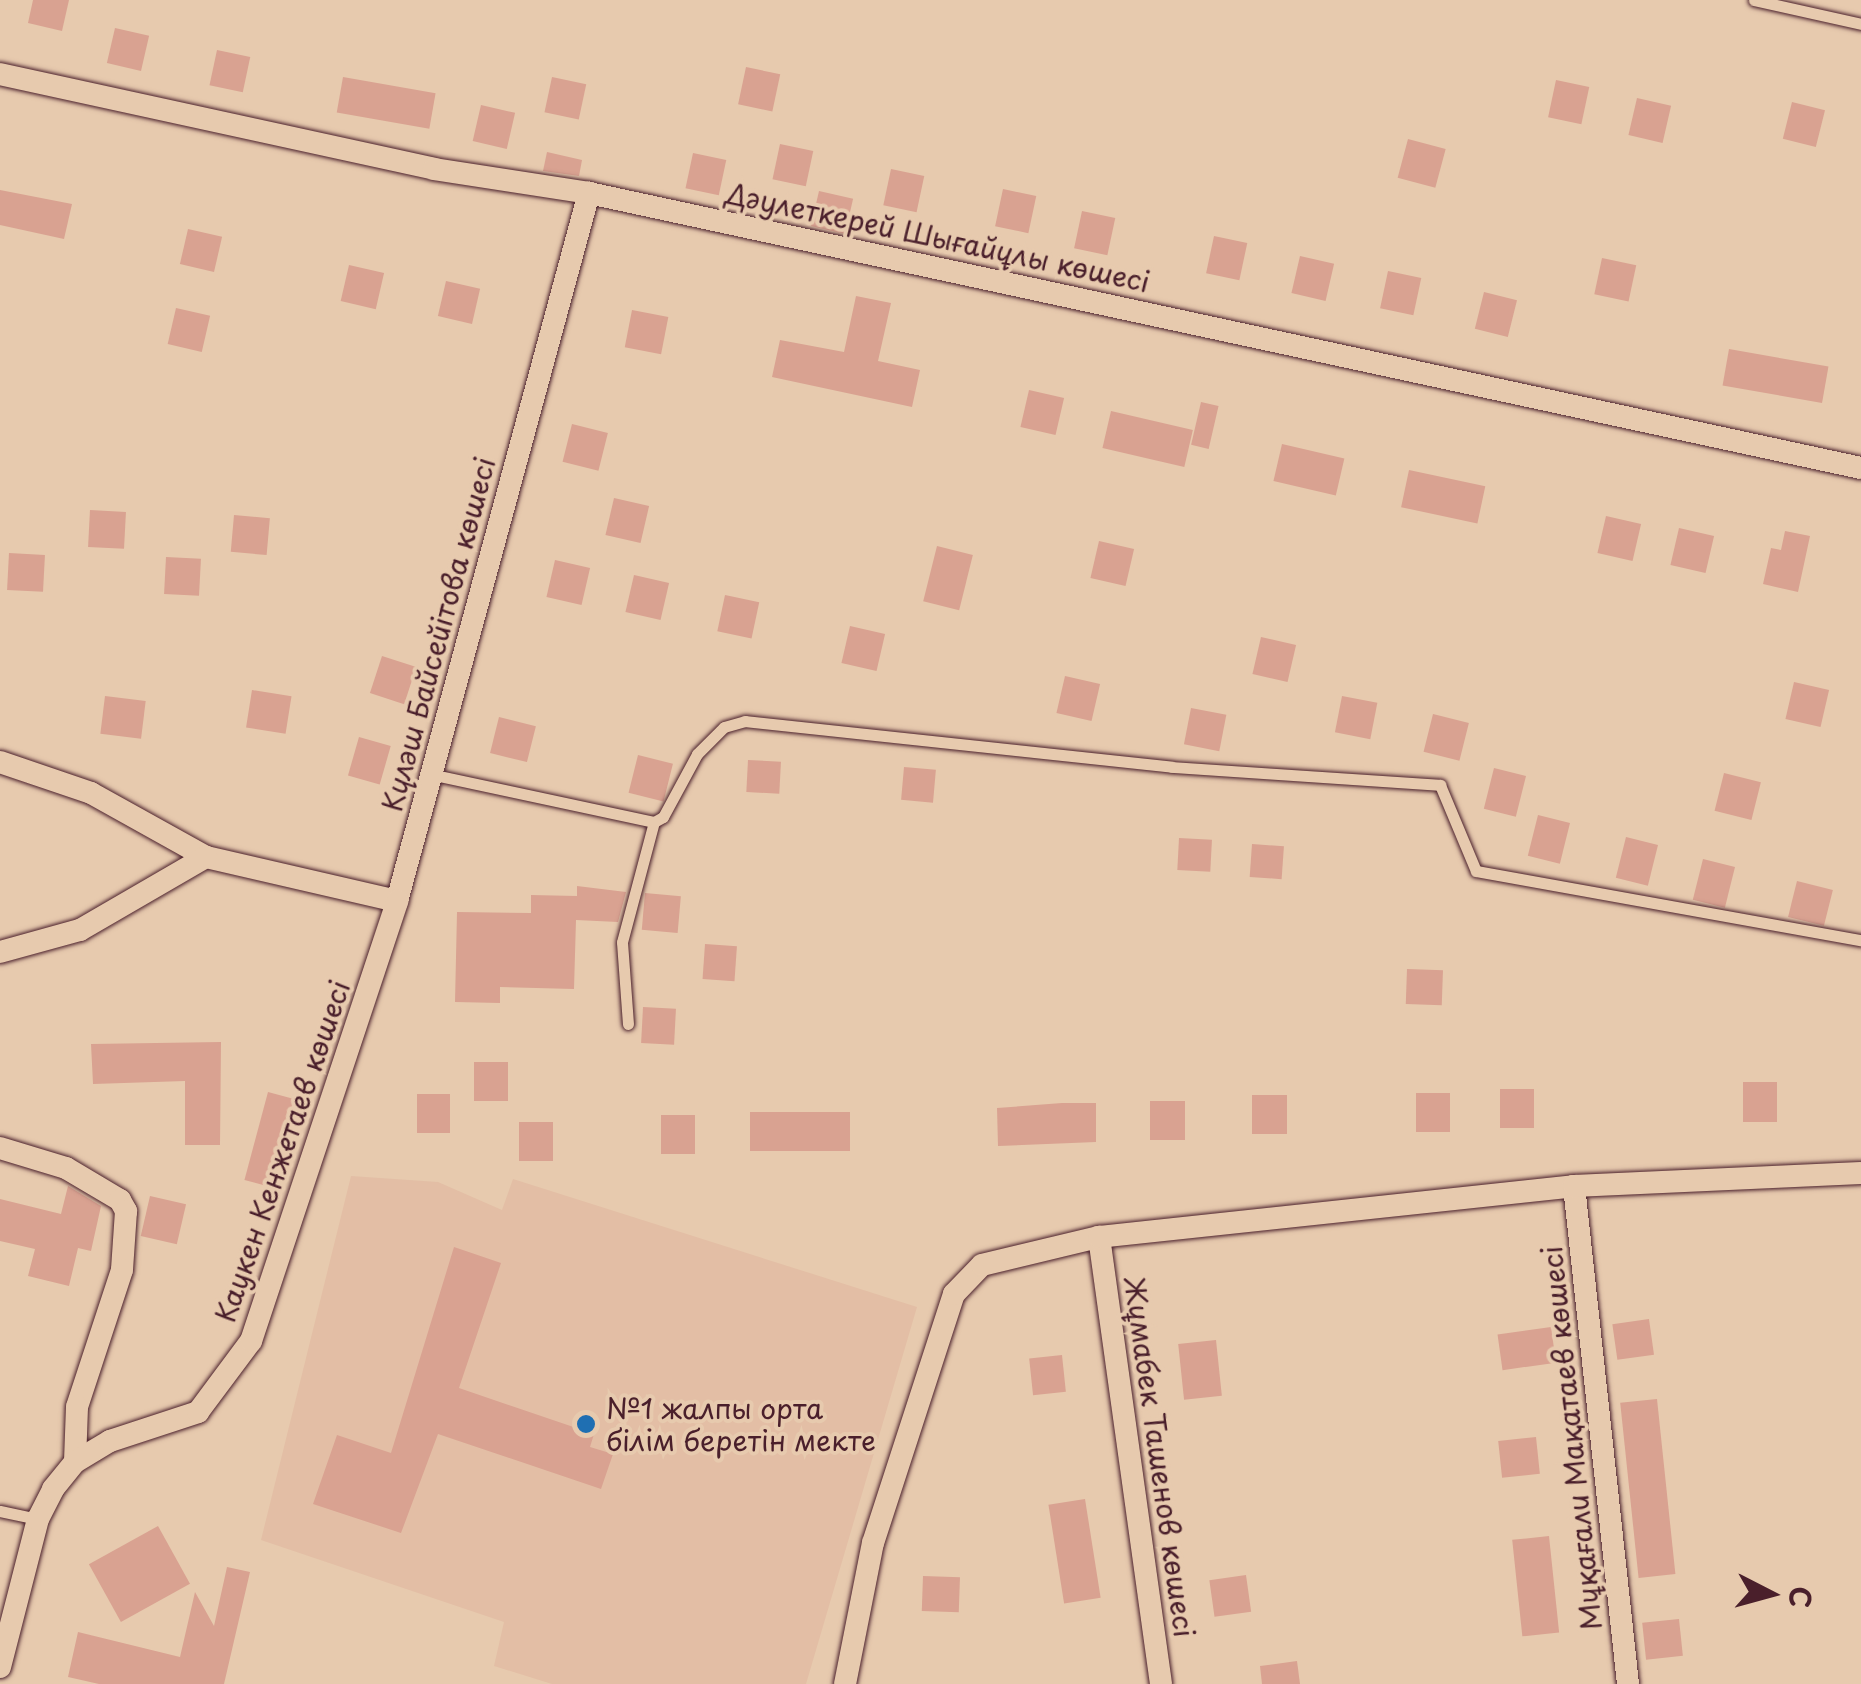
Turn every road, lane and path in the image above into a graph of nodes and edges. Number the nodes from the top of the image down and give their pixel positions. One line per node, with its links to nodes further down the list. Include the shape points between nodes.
1 (1754, 0): 2 (lane)
2 (1861, 24)
3 (0, 74): 4 (street, Дәулеткерей Шығайұлы көшесі, via 434,169)
4 (589, 193): 5 (street, Дәулеткерей Шығайұлы көшесі); 7 (street, Күләш Байсейітова көшесі)
5 (1861, 468)
6 (0, 762): 9 (street, via 91,793)
7 (430, 774): 8 (lane); 10 (street, Күләш Байсейітова көшесі)
8 (654, 822): 11 (lane, via 697,754 724,727 745,720 1172,767 1440,786 1476,871); 13 (lane, via 622,942)
9 (206, 857): 10 (street); 12 (street, via 80,930)
10 (397, 901): 18 (street, Каукен Кенжетаев көшесі, via 251,1341 198,1412 110,1441)
11 (1861, 940)
12 (0, 952)
13 (628, 1024)
14 (0, 1148): 18 (street, via 81,1175 126,1211 122,1270 76,1407)
15 (1861, 1173): 16 (street)
16 (1574, 1186): 17 (street); 25 (street, Мұқағали Мақатаев көшесі)
17 (1099, 1238): 23 (street, via 982,1265 954,1294 873,1543); 24 (street, Жұмабек Ташенов көшесі)
18 (75, 1462): 20 (street, Каукен Кенжетаев көшесі)
19 (0, 1511): 20 (lane)
20 (38, 1520): 21 (street, Каукен Кенжетаев көшесі)
21 (6, 1613): 22 (street, Каукен Кенжетаев көшесі)
22 (0, 1667)
23 (845, 1684)
24 (1160, 1684)
25 (1628, 1684)

